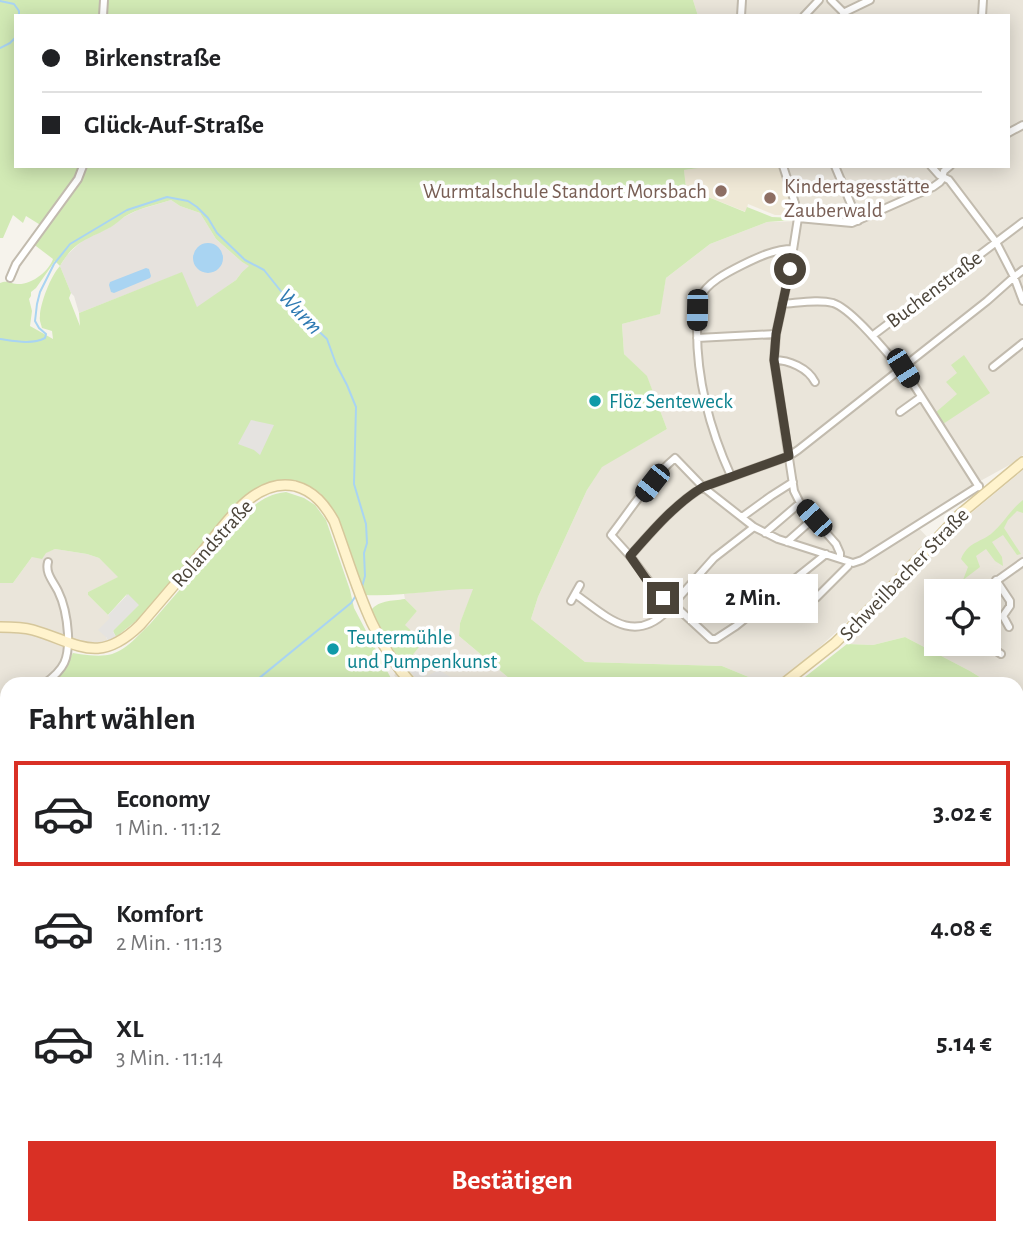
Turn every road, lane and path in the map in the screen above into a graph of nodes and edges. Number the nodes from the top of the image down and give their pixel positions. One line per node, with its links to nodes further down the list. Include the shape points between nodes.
1 (819, 0): 5 (street)
2 (831, 0): 6 (street)
3 (870, 0): 4 (street)
4 (854, 6): 6 (street); 7 (street)
5 (806, 14)
6 (845, 14)
7 (857, 14)
8 (82, 168): 21 (street)
9 (784, 168): 14 (street)
10 (836, 168): 15 (street)
11 (934, 168): 13 (street)
12 (948, 168): 13 (street)
13 (943, 177): 15 (street, via 933,187); 17 (street)
14 (798, 218): 15 (street); 18 (street)
15 (858, 221)
16 (1023, 222): 17 (street, Buchenstraße)
17 (996, 242): 20 (street); 25 (street, Buchenstraße)
18 (793, 249): 23 (street); 26 (street, via 757,258 705,290 697,310)
19 (1023, 270): 20 (street)
20 (1014, 277): 22 (street); 30 (street)
21 (10, 278)
22 (1023, 301)
23 (782, 304): 24 (street); 25 (street, via 835,304)
24 (776, 334): 26 (street); 28 (street)
25 (872, 336): 30 (street)
26 (697, 338): 36 (street, via 704,399)
27 (1023, 343): 29 (street)
28 (774, 360): 31 (street, via 792,363); 34 (street)
29 (993, 367)
30 (902, 368): 32 (street); 34 (street)
31 (815, 382)
32 (921, 397): 33 (street); 39 (street)
33 (900, 412)
34 (789, 456): 36 (street); 37 (street)
35 (1023, 461): 39 (main road, Schweilbacher Straße)
36 (732, 477): 38 (street)
37 (793, 482): 40 (street); 41 (street)
38 (703, 487): 41 (street); 47 (street); 47 (street, via 675,458 667,465 611,536)
39 (981, 490): 50 (street, Schweilbacher Straße, via 862,561); 64 (main road, Schweilbacher Straße, via 844,636)
40 (800, 503): 42 (street); 44 (street)
41 (742, 517): 43 (street)
42 (814, 518): 45 (street); 48 (street, via 836,544)
43 (754, 527): 44 (street); 58 (street, via 714,558)
44 (765, 533): 45 (street)
45 (787, 542): 46 (street)
46 (826, 554): 48 (street); 58 (street, via 716,639)
47 (630, 556): 58 (street)
48 (839, 558): 50 (street)
49 (48, 562): 61 (street, via 47,570 65,611)
50 (849, 562): 56 (street, Schweilbacher Straße)
51 (1023, 562): 52 (street)
52 (998, 579)
53 (580, 585): 55 (street)
54 (1001, 588): 60 (street, via 1010,601 1003,616)
55 (575, 594): 57 (street); 58 (street, via 609,619 631,627 650,624)
56 (816, 598)
57 (571, 601)
58 (673, 604)
59 (0, 627): 61 (main road, Rolandstraße, via 26,628)
60 (1009, 627)
61 (69, 643): 62 (street, via 68,656); 63 (main road, Rolandstraße, via 102,648 132,633 243,506 261,491 288,485 317,497 328,510 364,606 386,651)
62 (53, 677)
63 (406, 677)
64 (793, 677)

